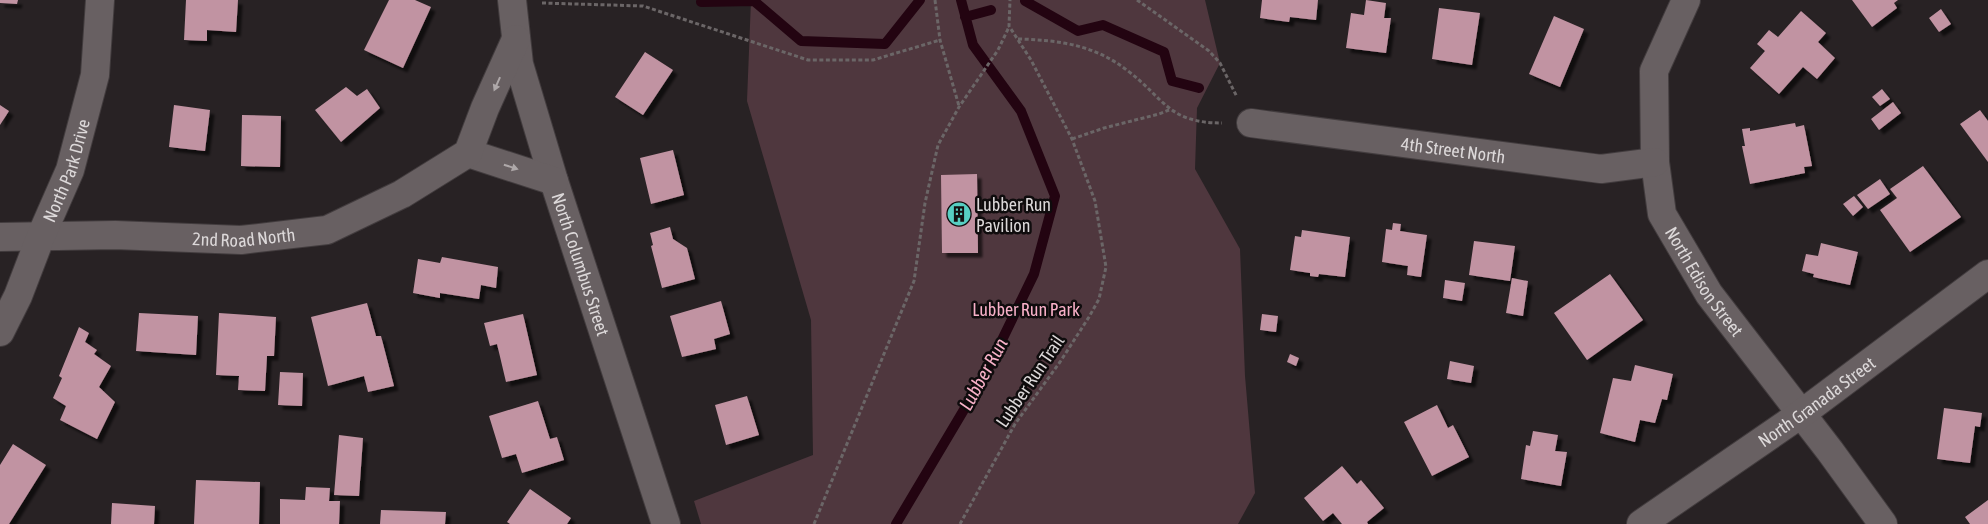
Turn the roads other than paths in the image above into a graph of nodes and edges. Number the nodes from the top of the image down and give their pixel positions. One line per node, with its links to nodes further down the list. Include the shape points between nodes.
1 (100, 0): 9 (street, North Park Drive, via 95,75 70,170)
2 (512, 0): 4 (street, North Columbus Street)
3 (1686, 0): 7 (street, North Edison Street, via 1654,71)
4 (516, 39): 6 (street, one-way to 6); 8 (street, North Columbus Street, via 520,64)
5 (1251, 124): 7 (street, 4th Street North, via 1601,169)
6 (468, 153): 8 (street, one-way to 8); 9 (street, 2nd Road North, via 402,194 326,230 241,240)
7 (1655, 162): 13 (street, North Edison Street, via 1662,214 1709,294)
8 (554, 180): 14 (street, North Columbus Street)
9 (41, 236): 10 (street, 2nd Road North); 12 (street, North Park Drive)
10 (0, 237)
11 (1988, 274): 13 (street, North Granada Street)
12 (0, 332)
13 (1800, 414): 15 (street, North Granada Street); 16 (street, North Edison Street)
14 (666, 524)
15 (1641, 524)
16 (1883, 524)

